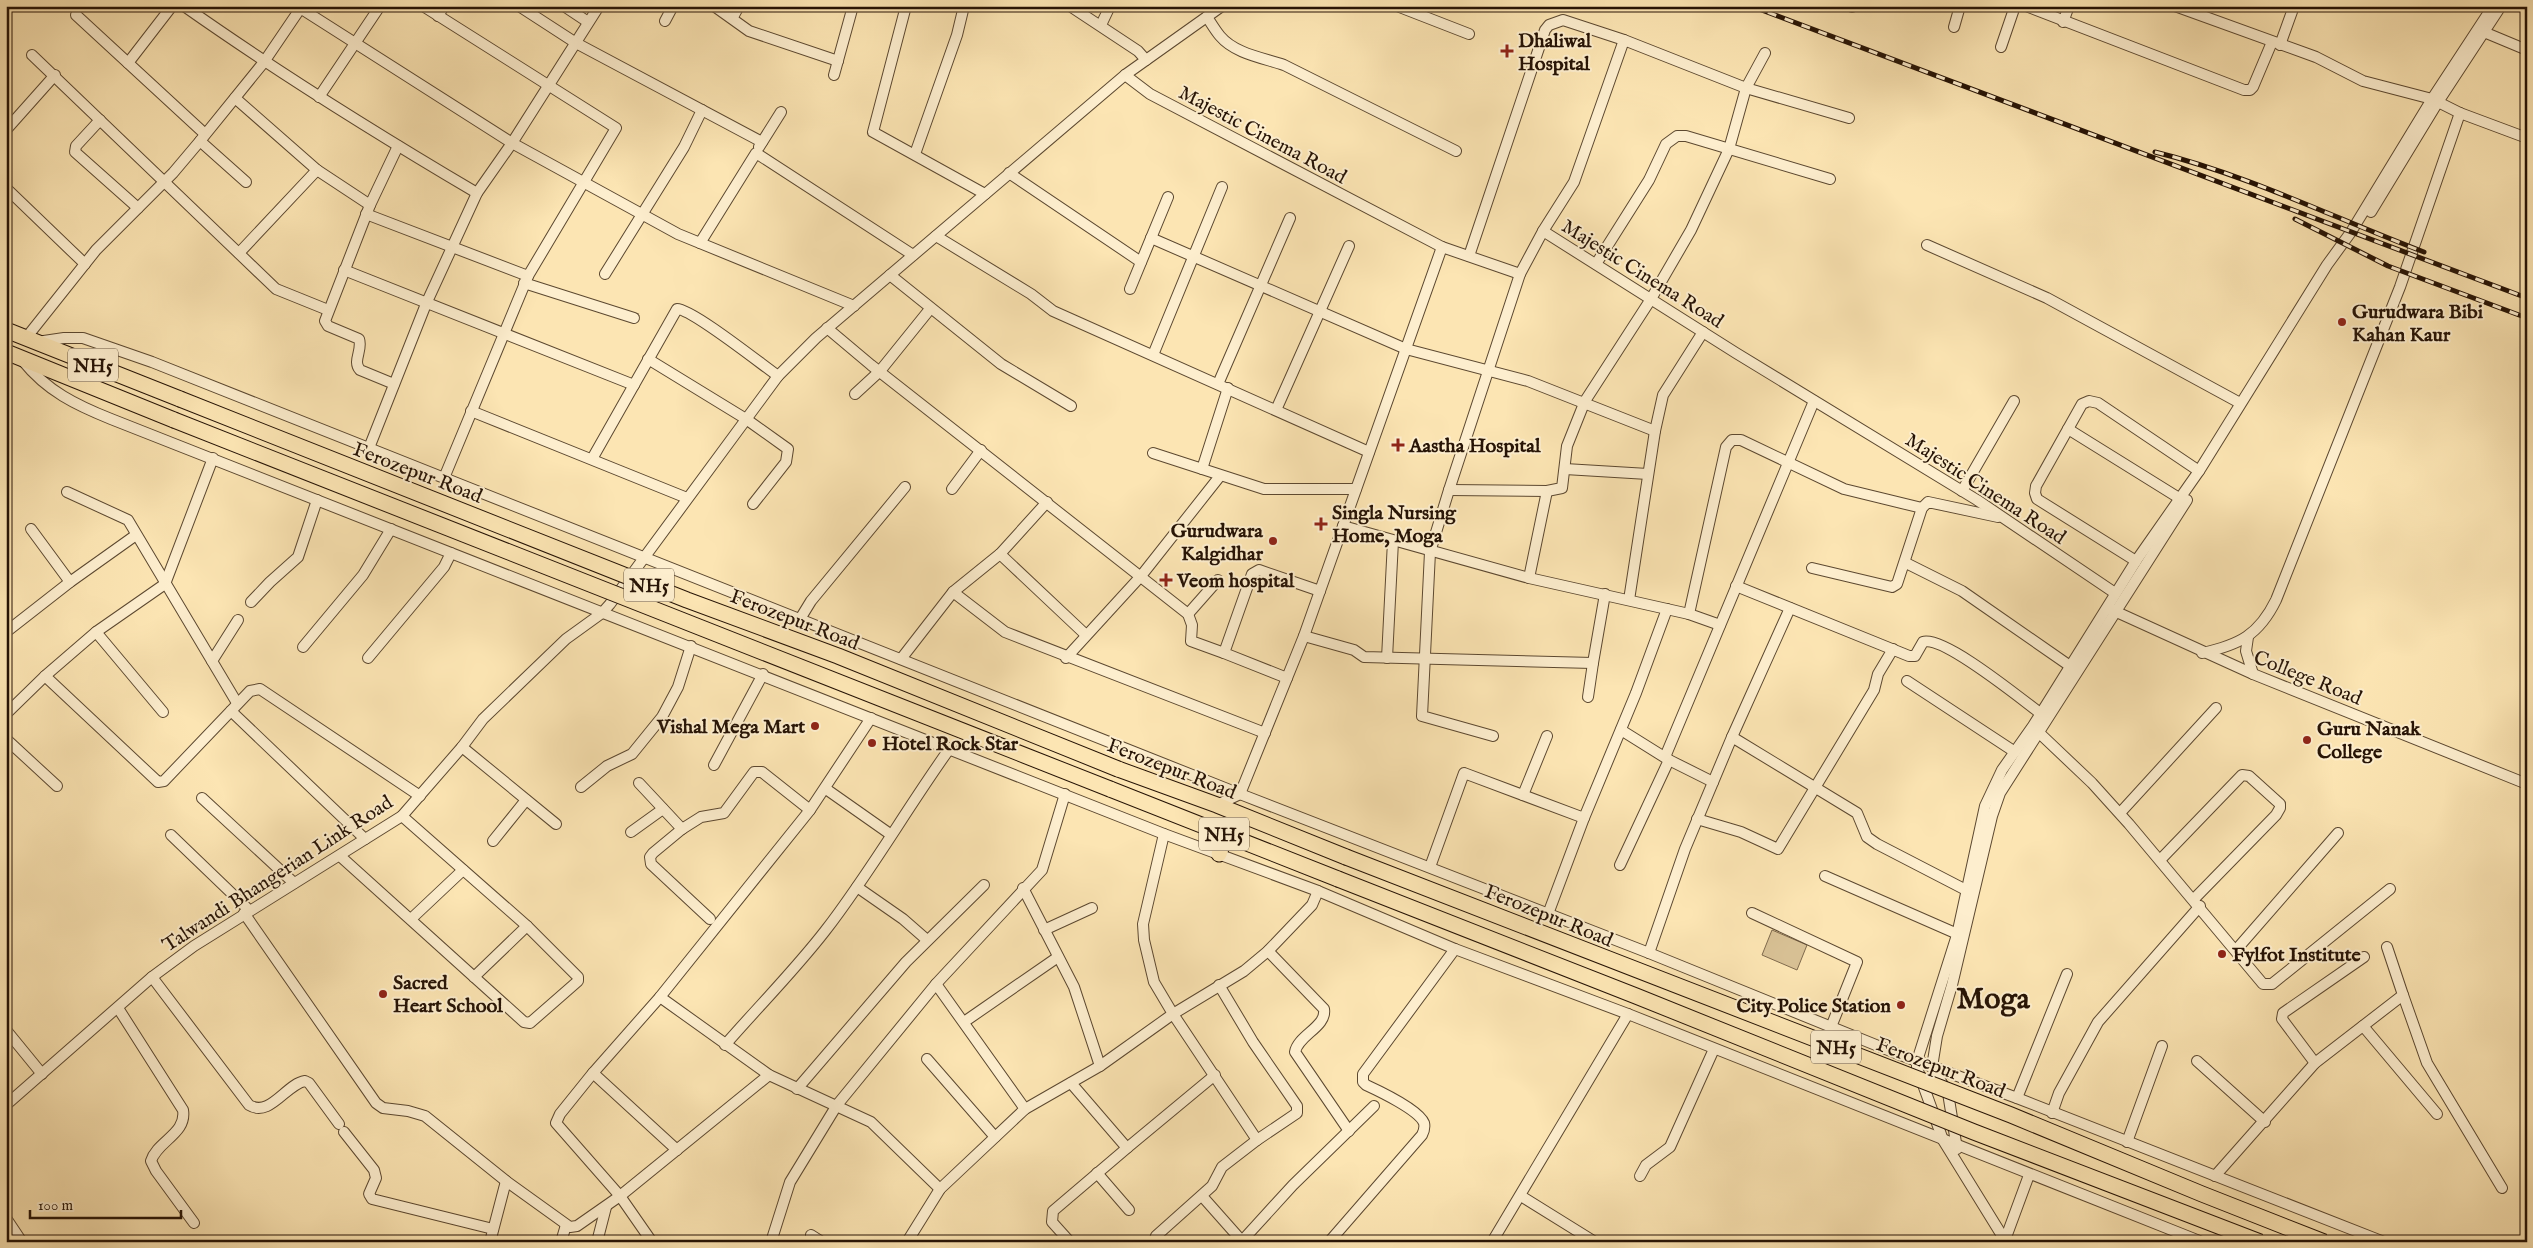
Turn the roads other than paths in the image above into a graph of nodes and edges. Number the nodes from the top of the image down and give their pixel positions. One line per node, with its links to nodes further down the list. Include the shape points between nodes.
1 (172, 6): 51 (street)
2 (184, 6): 50 (street)
3 (380, 6): 43 (street)
4 (422, 6): 30 (street)
5 (444, 6): 30 (street)
6 (519, 6): 41 (street)
7 (564, 6): 34 (street)
8 (599, 6): 34 (street)
9 (673, 6): 33 (street)
10 (714, 6): 31 (street)
11 (739, 6): 31 (street)
12 (853, 6): 49 (street)
13 (906, 6): 74 (street, via 872,132)
14 (964, 6): 74 (street)
15 (1070, 6): 36 (street)
16 (1110, 6): 36 (street)
17 (1222, 6): 32 (street, Talwandi Bhangerian Link Road)
18 (1397, 6): 39 (street)
19 (1960, 6): 37 (street)
20 (2015, 6): 44 (street)
21 (2026, 6): 35 (street)
22 (2069, 6): 35 (street)
23 (2175, 6): 28 (street)
24 (2294, 6): 42 (street)
25 (2493, 6): 38 (street)
26 (2501, 6): 38 (street)
27 (299, 7): 43 (street); 50 (street)
28 (2197, 10): 42 (street)
29 (76, 15): 51 (street)
30 (438, 16): 55 (street)
31 (733, 17): 49 (street, via 748,31)
32 (1207, 17): 48 (street, Talwandi Bhangerian Link Road); 72 (street, via 1221,38 1238,49 1284,65)
33 (665, 21)
34 (588, 22): 41 (street)
35 (2063, 22): 42 (street, via 2244,90 2253,87)
36 (1101, 25): 48 (street)
37 (1954, 27)
38 (2481, 31): 45 (street); 59 (street)
39 (1469, 34)
40 (1624, 40): 56 (street); 90 (street, via 1574,182); 101 (street, via 1562,20 1545,30)
41 (576, 42): 55 (street); 60 (street)
42 (2276, 43): 59 (street, via 2316,57 2363,81)
43 (356, 44): 57 (street); 69 (street)
44 (2001, 47)
45 (2527, 50)
46 (1765, 54): 56 (street)
47 (32, 55): 52 (street)
48 (1146, 60): 54 (street, Talwandi Bhangerian Link Road)
49 (838, 61): 53 (street)
50 (264, 62): 57 (street); 58 (street)
51 (128, 63): 66 (street)
52 (54, 75): 64 (street); 65 (street)
53 (834, 75)
54 (1125, 75): 76 (street, Talwandi Bhangerian Link Road); 96 (street, Majestic Cinema Road, via 1150,94)
55 (548, 86): 69 (street); 80 (street, via 616,128)
56 (1746, 88): 63 (street); 71 (street)
57 (319, 97): 70 (street)
58 (235, 98): 66 (street); 75 (street)
59 (2435, 101): 62 (street); 139 (street, via 2351,232 2326,265); 199 (street, via 2381,197)
60 (702, 110): 68 (street); 88 (street, via 684,147)
61 (781, 112): 68 (street)
62 (2460, 113): 67 (street); 210 (street, via 2400,287 2276,600 2269,614)
63 (1849, 118)
64 (100, 120): 78 (street); 86 (street, via 76,146 75,152)
65 (6, 130)
66 (203, 138): 78 (street); 79 (street)
67 (2527, 138)
68 (762, 142): 73 (street)
69 (512, 143): 80 (street); 83 (street)
70 (398, 146): 83 (street); 87 (street)
71 (1729, 149): 77 (street); 104 (street, via 1686,136 1670,140); 112 (street, via 1691,230)
72 (1456, 152)
73 (756, 153): 93 (street); 99 (street)
74 (915, 154): 84 (street)
75 (317, 170): 87 (street); 98 (street)
76 (1009, 173): 84 (street, Talwandi Bhangerian Link Road); 102 (street)
77 (1830, 179)
78 (165, 182): 86 (street); 98 (street)
79 (246, 182)
80 (582, 182): 88 (street); 109 (street)
81 (1222, 187): 100 (street)
82 (6, 188): 103 (street)
83 (477, 193): 97 (street)
84 (985, 194): 91 (street, Talwandi Bhangerian Link Road)
85 (1168, 197): 92 (street)
86 (138, 208): 103 (street)
87 (368, 209): 97 (street); 105 (street)
88 (641, 214): 93 (street); 106 (street)
89 (1290, 218): 110 (street)
90 (1543, 231): 104 (street, Majestic Cinema Road); 107 (street, Majestic Cinema Road)
91 (936, 236): 99 (street, Talwandi Bhangerian Link Road); 126 (street, via 1054,311)
92 (1151, 238): 100 (street); 102 (street)
93 (700, 243): 114 (street)
94 (1927, 245): 139 (street, via 2047,298)
95 (1349, 246): 117 (street)
96 (1442, 247): 101 (street, Majestic Cinema Road); 124 (street)
97 (451, 248): 109 (street); 113 (street)
98 (240, 254): 116 (street, via 276,289)
99 (913, 255): 108 (street, Talwandi Bhangerian Link Road)
100 (1193, 256): 110 (street); 126 (street)
101 (1469, 256): 107 (street, Majestic Cinema Road)
102 (1141, 262): 111 (street)
103 (85, 264): 123 (street)
104 (1596, 264): 112 (street, Majestic Cinema Road)
105 (344, 270): 113 (street); 116 (street)
106 (605, 274)
107 (1520, 274): 129 (street)
108 (890, 275): 114 (street, Talwandi Bhangerian Link Road); 115 (street)
109 (526, 280): 118 (street); 122 (street)
110 (1260, 285): 117 (street); 134 (street)
111 (1130, 289)
112 (1651, 299): 121 (street, Majestic Cinema Road); 136 (street)
113 (426, 304): 122 (street); 132 (street)
114 (854, 306): 119 (street, Talwandi Bhangerian Link Road)
115 (930, 308): 130 (street); 140 (street, via 1007,369)
116 (328, 310): 132 (street, via 326,324 358,339 357,367)
117 (1321, 312): 124 (street); 141 (street)
118 (634, 318)
119 (827, 328): 130 (street); 131 (street, Talwandi Bhangerian Link Road)
120 (6, 330): 123 (highway, Ferozepur Road / NH5)
121 (1703, 332): 137 (street, Majestic Cinema Road); 145 (street, via 1664,395)
122 (502, 335): 133 (street); 142 (street)
123 (31, 340): 146 (street, via 83,338 102,343); 261 (highway, Ferozepur Road / NH5, bridge, via 1118,769)
124 (1406, 348): 129 (street); 148 (street)
125 (6, 352): 127 (highway, Ferozepur Road / NH5)
126 (1153, 355): 134 (street)
127 (21, 358): 150 (street, via 40,380 72,403); 274 (highway, Ferozepur Road / NH5, bridge)
128 (648, 360): 131 (street, via 679,308); 133 (street); 143 (street)
129 (1490, 370): 136 (street); 162 (street)
130 (880, 371): 135 (street); 147 (street)
131 (778, 376): 143 (street, Talwandi Bhangerian Link Road)
132 (394, 384): 146 (street)
133 (634, 385): 151 (street)
134 (1223, 386): 141 (street); 153 (street)
135 (855, 394)
136 (1585, 401): 145 (street); 154 (street, via 1567,446)
137 (1814, 401): 152 (street); 163 (street, Majestic Cinema Road)
138 (2014, 401): 163 (street)
139 (2240, 403): 155 (street)
140 (1071, 406)
141 (1276, 410): 148 (street)
142 (471, 411): 151 (street); 158 (street)
143 (746, 419): 166 (street, Talwandi Bhangerian Link Road); 170 (street, via 789,452 786,462)
144 (2068, 429): 155 (street, via 2082,404 2089,401 2098,403); 167 (street); 182 (street, via 2036,486 2037,499)
145 (1655, 431): 156 (street)
146 (369, 448): 158 (street)
147 (981, 450): 160 (street); 169 (street)
148 (1369, 452): 161 (street)
149 (1153, 454): 153 (street)
150 (213, 458): 168 (street); 189 (street)
151 (592, 459): 166 (street)
152 (1788, 462): 171 (street, via 1844,489); 190 (street); 202 (street, via 1741,440 1728,443)
153 (1202, 469): 157 (street)
154 (1565, 469): 156 (street); 164 (street, via 1562,488)
155 (2199, 472): 167 (street)
156 (1648, 474): 195 (street)
157 (1220, 476): 161 (street, via 1264,489); 185 (street)
158 (444, 478): 181 (street)
159 (904, 486): 203 (street)
160 (952, 489)
161 (1356, 489): 173 (street)
162 (1449, 490): 164 (street); 178 (street)
163 (1962, 490): 172 (street, Majestic Cinema Road)
164 (1547, 491): 186 (street)
165 (67, 492): 176 (street, via 122,516)
166 (687, 498): 181 (street, Talwandi Bhangerian Link Road)
167 (2179, 498): 182 (street)
168 (317, 500): 175 (street); 196 (street, via 298,557)
169 (1047, 502): 180 (street); 185 (street)
170 (753, 504)
171 (1922, 508): 172 (street, via 1932,502); 183 (street)
172 (2004, 518): 193 (street, Majestic Cinema Road)
173 (1343, 526): 177 (street); 191 (street)
174 (31, 529): 188 (street)
175 (391, 529): 179 (street); 212 (street, via 363,575)
176 (136, 535): 188 (street); 189 (street)
177 (1393, 541): 178 (street); 218 (street)
178 (1430, 552): 186 (street); 220 (street)
179 (452, 553): 200 (street); 216 (street)
180 (1000, 554): 192 (street); 208 (street)
181 (642, 557): 200 (street, Talwandi Bhangerian Link Road); 203 (street)
182 (2136, 561): 193 (street)
183 (1906, 563): 184 (street, via 1897,584 1892,587); 223 (street, via 1962,591)
184 (1812, 568)
185 (1140, 576): 201 (street); 208 (street)
186 (1529, 578): 194 (street)
187 (1218, 580): 201 (street)
188 (70, 582): 206 (street)
189 (165, 584): 207 (street); 221 (street)
190 (1736, 586): 198 (street); 205 (street)
191 (1320, 591): 209 (street); 214 (street, via 1256,571 1252,574)
192 (953, 592): 217 (street, via 999,629); 219 (street)
193 (2115, 593): 199 (street)
194 (1605, 594): 195 (street); 222 (street)
195 (1629, 600): 197 (street)
196 (251, 602)
197 (1666, 608): 202 (street); 237 (street)
198 (1790, 608): 213 (street); 241 (street)
199 (2111, 610): 215 (street, College Road); 223 (street); 236 (street)
200 (602, 613): 211 (street); 243 (street, Talwandi Bhangerian Link Road, via 559,645 483,719)
201 (1188, 614): 214 (street, via 1192,625 1191,641)
202 (1689, 614): 205 (street)
203 (800, 619): 219 (street)
204 (238, 620): 221 (street)
205 (1720, 625): 246 (street)
206 (6, 632)
207 (96, 632): 226 (street); 232 (street)
208 (1086, 635): 217 (street)
209 (1304, 636): 218 (street, via 1354,650 1364,657); 227 (street)
210 (2248, 637): 215 (street); 225 (street, via 2246,651)
211 (692, 646): 224 (street); 252 (street, via 678,687 662,718 632,754 607,766)
212 (303, 647)
213 (1893, 649): 233 (street, via 1914,656 1923,642 1935,642 1965,659); 253 (street, via 1878,674 1874,690)
214 (1224, 653): 227 (street)
215 (2202, 653): 225 (street, College Road)
216 (368, 658)
217 (1066, 658): 238 (street)
218 (1387, 658): 220 (street)
219 (901, 659): 256 (street)
220 (1426, 660): 222 (street); 239 (street, via 1422,716)
221 (212, 661): 230 (street)
222 (1593, 663): 229 (street)
223 (2070, 666): 233 (street)
224 (763, 674): 235 (street); 247 (street)
225 (2253, 674): 250 (street, College Road)
226 (45, 676): 230 (street, via 158,782 164,781); 234 (street)
227 (1287, 678): 238 (street)
228 (1907, 681): 245 (street)
229 (1588, 696)
230 (234, 707): 258 (street, via 253,689 264,690); 276 (street)
231 (2216, 708): 264 (street)
232 (163, 712)
233 (2040, 713): 236 (street)
234 (6, 714)
235 (871, 718): 244 (street); 254 (street)
236 (2036, 729): 245 (street); 264 (street); 301 (street, via 2000,793)
237 (1620, 730): 246 (street); 266 (street)
238 (1265, 733): 256 (street)
239 (1493, 736)
240 (1547, 736): 257 (street)
241 (1732, 737): 248 (street); 253 (street)
242 (6, 739): 251 (street)
243 (462, 748): 258 (street, Talwandi Bhangerian Link Road); 260 (street)
244 (950, 748): 255 (street); 272 (street)
245 (2015, 752): 290 (street, via 2002,770 1985,806)
246 (1667, 758): 248 (street); 281 (street)
247 (714, 765)
248 (1713, 782): 267 (street)
249 (639, 783): 262 (street)
250 (2527, 784)
251 (57, 786)
252 (581, 787)
253 (1815, 788): 267 (street, via 1778,849 1741,832); 290 (street, via 1857,813 1867,837 1877,844)
254 (826, 789): 263 (street); 272 (street)
255 (1066, 794): 273 (street); 288 (street, via 1046,864)
256 (1240, 794): 261 (street); 282 (street)
257 (1523, 795): 266 (street); 282 (street, via 1464,773)
258 (420, 796): 265 (street, Talwandi Bhangerian Link Road)
259 (202, 798): 285 (street)
260 (526, 800): 268 (street); 277 (street)
261 (1217, 805): 390 (highway, Ferozepur Road / NH5, bridge, via 2011,1115)
262 (662, 809): 269 (street); 270 (street)
263 (810, 810): 269 (street, via 762,772 754,772 724,813 706,815); 316 (street)
264 (2120, 814): 280 (street)
265 (402, 816): 276 (street, Talwandi Bhangerian Link Road); 283 (street)
266 (1584, 818): 296 (street)
267 (1697, 819): 307 (street)
268 (556, 824)
269 (682, 829): 298 (street, via 653,853 650,860 656,870)
270 (631, 832)
271 (2338, 833): 305 (street)
272 (890, 834): 287 (street)
273 (1164, 834): 278 (street); 318 (street, via 1144,915 1143,932 1154,982)
274 (1226, 834): 278 (highway); 389 (highway, Ferozepur Road / NH5, bridge, via 1974,1132)
275 (171, 835): 294 (street)
276 (364, 840): 279 (street, Talwandi Bhangerian Link Road)
277 (493, 841)
278 (1219, 854): 291 (street)
279 (340, 856): 285 (street, Talwandi Bhangerian Link Road); 297 (street)
280 (2160, 860): 292 (street); 292 (street, via 2242,775 2249,776 2280,804 2276,815)
281 (1620, 865)
282 (1430, 866): 296 (street)
283 (464, 870): 297 (street); 299 (street)
284 (1825, 876): 301 (street)
285 (294, 883): 294 (street, Talwandi Bhangerian Link Road)
286 (984, 885): 302 (street)
287 (857, 887): 302 (street); 324 (street, via 824,932)
288 (1023, 888): 300 (street); 313 (street)
289 (2390, 889): 305 (street, via 2272,984 2263,984)
290 (1966, 890): 301 (street)
291 (1318, 891): 304 (street); 306 (street, via 1312,905)
292 (2197, 903): 305 (street); 344 (street, via 2098,1022 2059,1093)
293 (1092, 908): 300 (street)
294 (247, 911): 311 (street, Talwandi Bhangerian Link Road); 360 (street, via 376,1103 383,1108 420,1114)
295 (1752, 913): 322 (street, via 1857,962)
296 (1548, 914): 307 (street)
297 (411, 919): 312 (street)
298 (710, 919)
299 (527, 926): 312 (street); 312 (street, via 577,975 578,981 527,1024)
300 (1044, 930): 308 (street)
301 (1960, 936): 328 (street); 332 (street)
302 (927, 940): 338 (street)
303 (2387, 947): 315 (street)
304 (1455, 949): 319 (street); 385 (street, via 1362,1074 1366,1085 1397,1101 1421,1119 1422,1135)
305 (2236, 950)
306 (1268, 951): 314 (street, via 1237,976); 347 (street, via 1324,1009 1322,1020 1299,1042 1295,1052)
307 (1649, 953): 322 (street)
308 (1058, 956): 320 (street); 331 (street, via 1074,987)
309 (2364, 957): 330 (street, via 2283,1013 2282,1019)
310 (2067, 974): 339 (street)
311 (152, 977): 317 (street, Talwandi Bhangerian Link Road); 371 (street, via 249,1105 257,1109 266,1107 305,1081 309,1083 374,1170 376,1178 369,1194 372,1199)
312 (474, 977)
313 (936, 984): 320 (street); 341 (street)
314 (1219, 985): 318 (street); 349 (street, via 1297,1106 1295,1116)
315 (2403, 995): 321 (street); 361 (street, via 2427,1063)
316 (660, 998): 324 (street); 333 (street)
317 (118, 1008): 334 (street, Talwandi Bhangerian Link Road); 369 (street, via 183,1110 181,1125 151,1161)
318 (1173, 1014): 331 (street); 336 (street)
319 (1628, 1014): 326 (street); 365 (street)
320 (964, 1022): 343 (street)
321 (2363, 1026): 330 (street); 345 (street)
322 (1832, 1027): 328 (street)
323 (6, 1030): 334 (street)
324 (725, 1045): 335 (street)
325 (2162, 1046): 351 (street)
326 (1714, 1049): 350 (street); 358 (street, via 1670,1147 1646,1165)
327 (927, 1059): 348 (street)
328 (1917, 1060): 332 (street); 350 (street, via 1920,1078)
329 (2197, 1061): 346 (street)
330 (2315, 1063): 346 (street)
331 (1100, 1066): 337 (street)
332 (1932, 1067): 339 (street); 352 (street, via 1948,1093)
333 (593, 1073): 354 (street); 363 (street, via 556,1123)
334 (42, 1074): 340 (street, Talwandi Bhangerian Link Road)
335 (770, 1075): 338 (street); 354 (street)
336 (1215, 1076): 349 (street); 353 (street)
337 (1071, 1083): 343 (street); 353 (street)
338 (797, 1089): 341 (street)
339 (2017, 1098): 344 (street)
340 (6, 1105)
341 (837, 1105): 362 (street, via 875,1125); 380 (street, via 790,1182)
342 (1374, 1106): 347 (street)
343 (1025, 1109): 348 (street)
344 (2052, 1113): 351 (street)
345 (2437, 1114)
346 (2265, 1122): 359 (street)
347 (1349, 1131): 374 (street)
348 (995, 1137): 362 (street)
349 (1257, 1140): 364 (street, via 1220,1170 1215,1183)
350 (1943, 1140): 352 (street); 355 (street)
351 (2126, 1142): 359 (street)
352 (1956, 1146): 355 (street); 357 (street)
353 (1127, 1148): 356 (street)
354 (677, 1150): 363 (street)
355 (1959, 1163): 375 (street)
356 (1097, 1173): 367 (street); 383 (street, via 1052,1215 1052,1222)
357 (2029, 1175): 375 (street); 388 (street)
358 (1640, 1176)
359 (2215, 1176): 391 (street)
360 (506, 1181): 370 (street); 371 (street)
361 (2502, 1188)
362 (940, 1189): 382 (street)
363 (620, 1196): 366 (street); 379 (street)
364 (1202, 1196): 374 (street); 384 (street, via 1156,1236)
365 (1521, 1196): 386 (street); 387 (street)
366 (606, 1207): 370 (street, via 577,1226); 378 (street)
367 (1129, 1210)
368 (6, 1218): 373 (street)
369 (194, 1223)
370 (566, 1225): 377 (street)
371 (494, 1229): 376 (street)
372 (811, 1235): 381 (street)
373 (17, 1240)
374 (1241, 1241)
375 (2006, 1241)
376 (490, 1242)
377 (561, 1242)
378 (597, 1242)
379 (652, 1242)
380 (771, 1242)
381 (822, 1242)
382 (907, 1242)
383 (1070, 1242)
384 (1154, 1242)
385 (1329, 1242)
386 (1492, 1242)
387 (1595, 1242)
388 (2202, 1242)
389 (2260, 1242)
390 (2324, 1242)
391 (2384, 1242)

